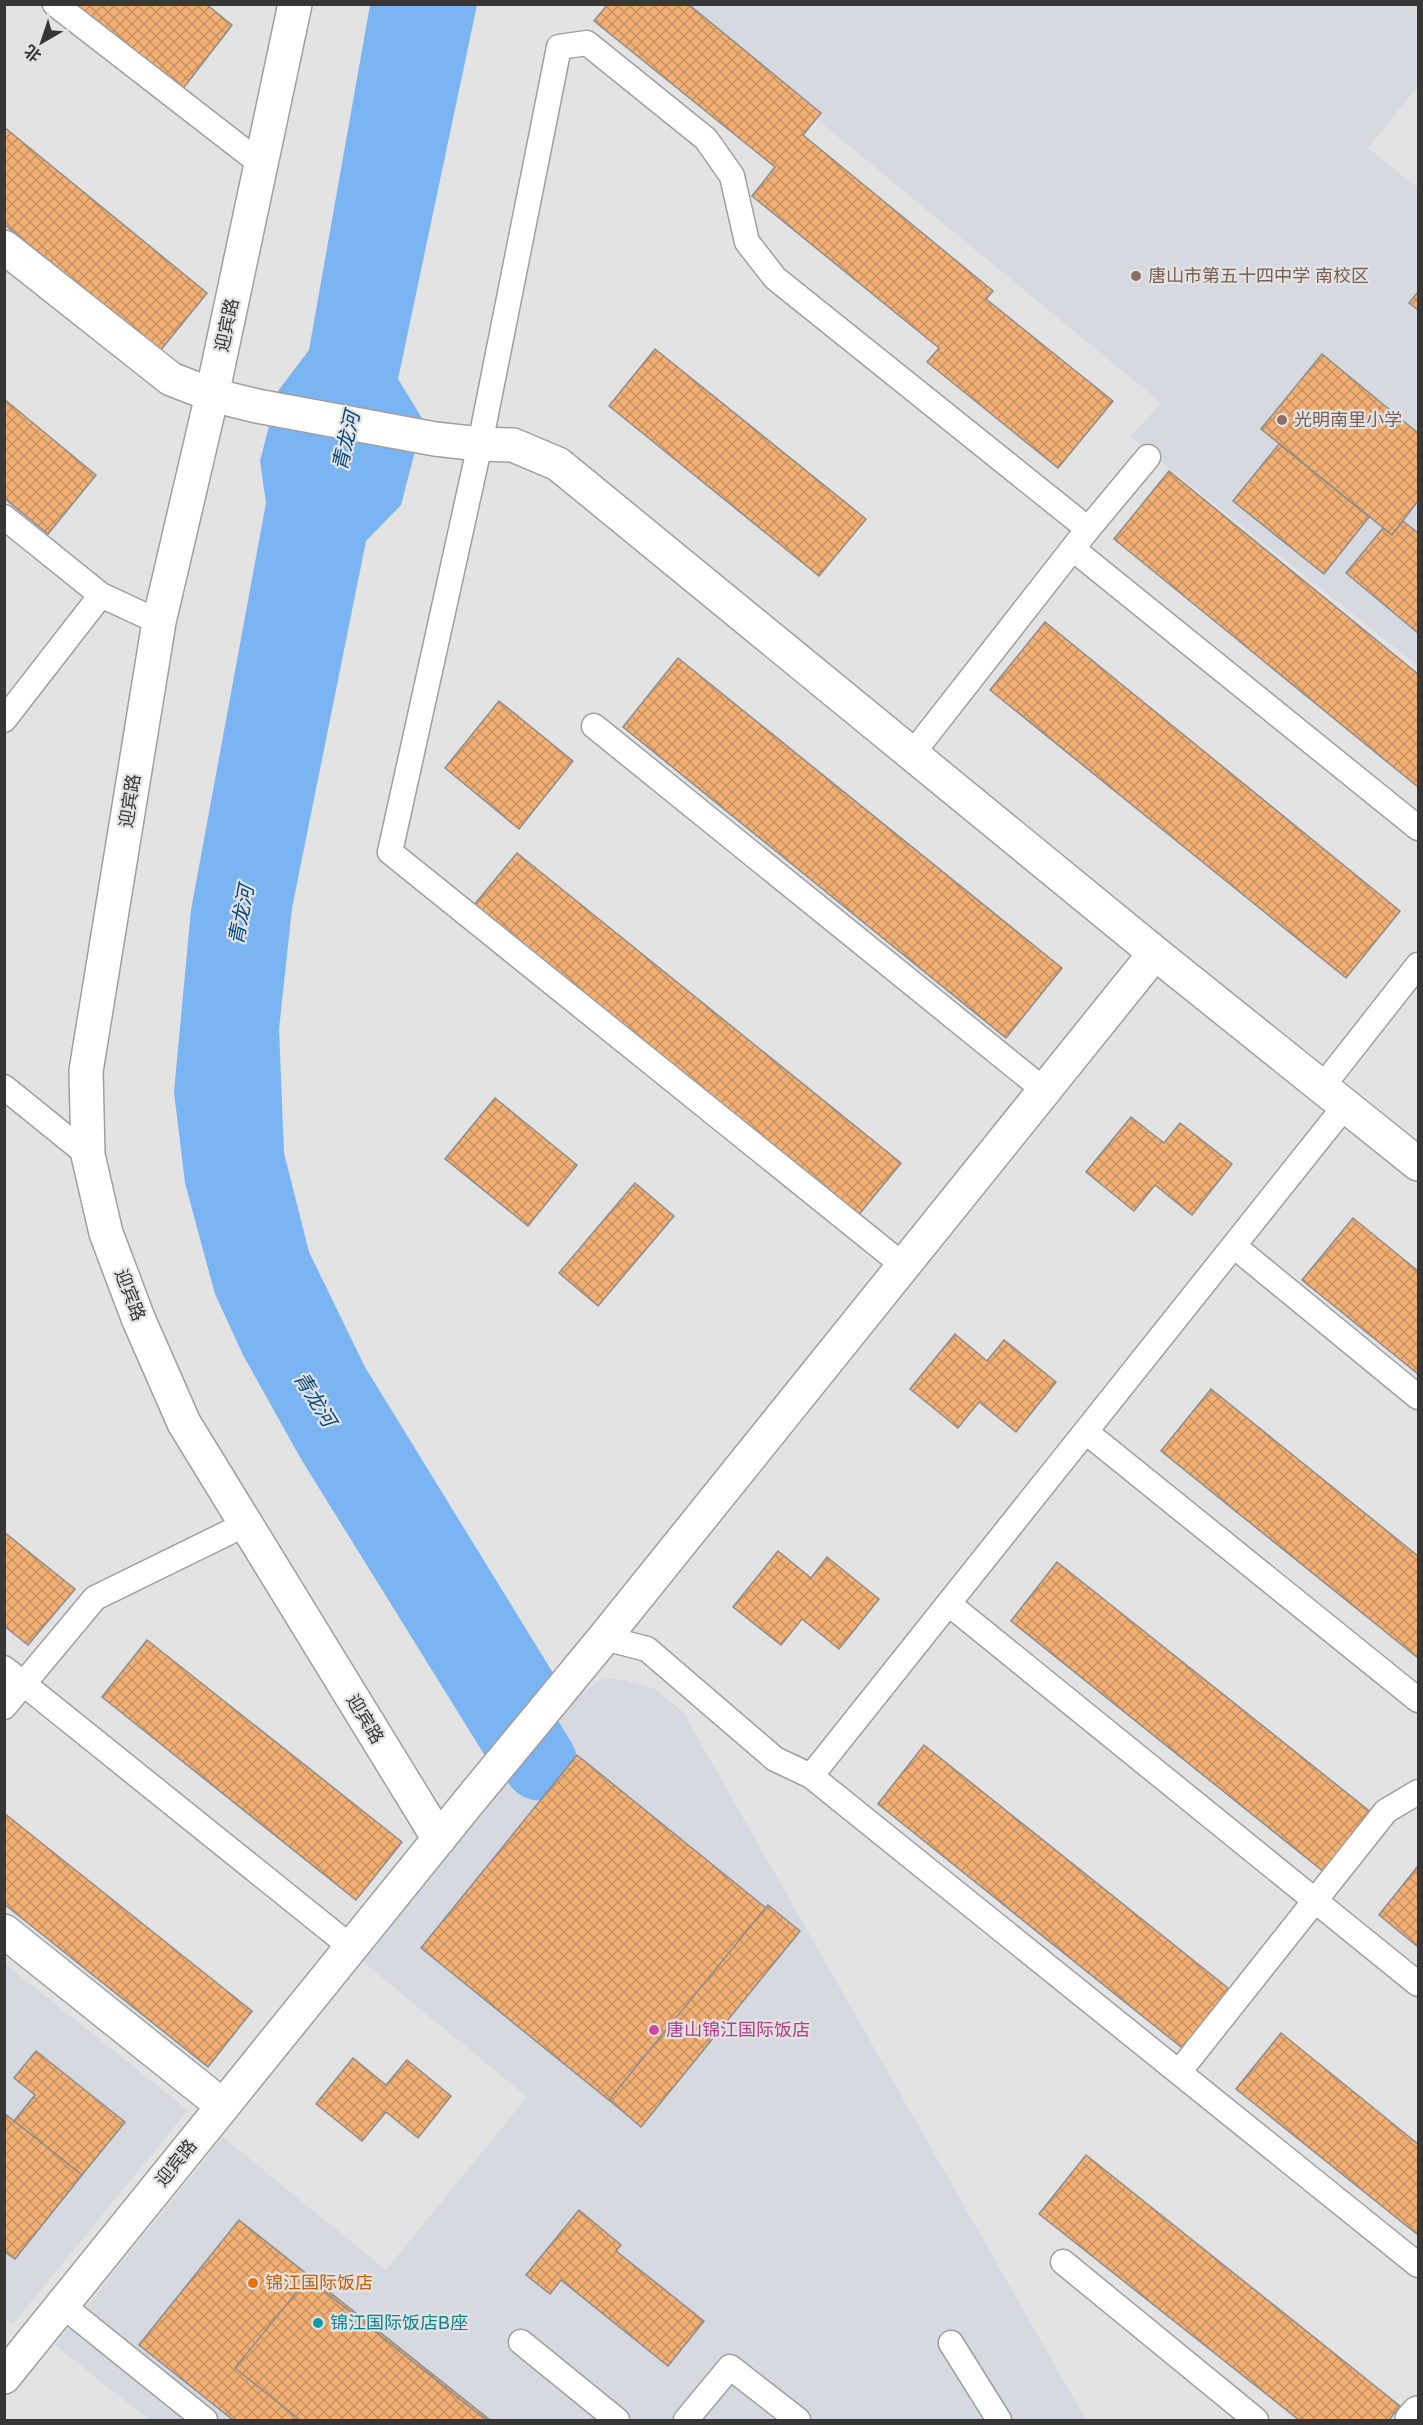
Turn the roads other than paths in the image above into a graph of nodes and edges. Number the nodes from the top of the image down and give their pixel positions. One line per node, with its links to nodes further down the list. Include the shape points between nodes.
1 (55, 4): 3 (lane)
2 (295, 4): 3 (street, 迎宾路)
3 (260, 163): 5 (street, 迎宾路)
4 (4, 247): 5 (street, via 171,379)
5 (212, 395): 6 (street, via 435,439); 12 (street, 迎宾路)
6 (480, 444): 9 (lane, via 559,47 587,43 706,139 732,176 747,242 775,278); 15 (street, via 513,445 558,464); 25 (lane, via 390,852)
7 (1148, 457): 9 (lane)
8 (4, 517): 11 (lane)
9 (1088, 529): 10 (lane)
10 (1073, 549): 15 (lane); 16 (lane)
11 (101, 595): 12 (lane); 13 (lane)
12 (159, 622): 22 (street, 迎宾路, via 86,1071)
13 (4, 720)
14 (594, 726): 20 (lane)
15 (912, 754): 17 (street)
16 (1419, 828)
17 (1155, 953): 20 (street); 21 (street)
18 (1419, 965): 21 (lane)
19 (4, 1087): 22 (lane)
20 (1044, 1090): 25 (street)
21 (1333, 1096): 23 (street); 24 (lane)
22 (88, 1155): 28 (street, 迎宾路, via 106,1233 143,1328 184,1423)
23 (1419, 1164)
24 (1234, 1246): 26 (lane); 27 (lane)
25 (904, 1266): 30 (street)
26 (1419, 1397)
27 (1086, 1432): 29 (lane); 33 (lane)
28 (246, 1524): 32 (lane, via 95,1598); 37 (street, 迎宾路)
29 (949, 1604): 35 (lane); 38 (lane)
30 (596, 1649): 35 (lane, via 647,1649 775,1759); 37 (street)
31 (4, 1668): 32 (lane)
32 (24, 1683): 34 (lane); 40 (lane)
33 (1419, 1700)
34 (4, 1707)
35 (811, 1776): 42 (lane)
36 (1419, 1792): 38 (lane, via 1386,1811)
37 (439, 1839): 40 (street, 迎宾路)
38 (1316, 1901): 41 (lane); 42 (lane)
39 (4, 1931): 43 (street)
40 (351, 1947): 43 (street, 迎宾路)
41 (1419, 1984)
42 (1179, 2072): 45 (lane)
43 (222, 2106): 46 (street, 迎宾路)
44 (1063, 2262): 56 (lane)
45 (1419, 2265)
46 (62, 2305): 49 (street, 迎宾路); 51 (lane)
47 (520, 2342): 52 (lane)
48 (951, 2343): 55 (lane)
49 (4, 2377)
50 (1419, 2413): 57 (street)
51 (205, 2421)
52 (617, 2421)
53 (686, 2421): 54 (lane, via 730,2367)
54 (798, 2421)
55 (999, 2421)
56 (1256, 2421)
57 (1412, 2421)

